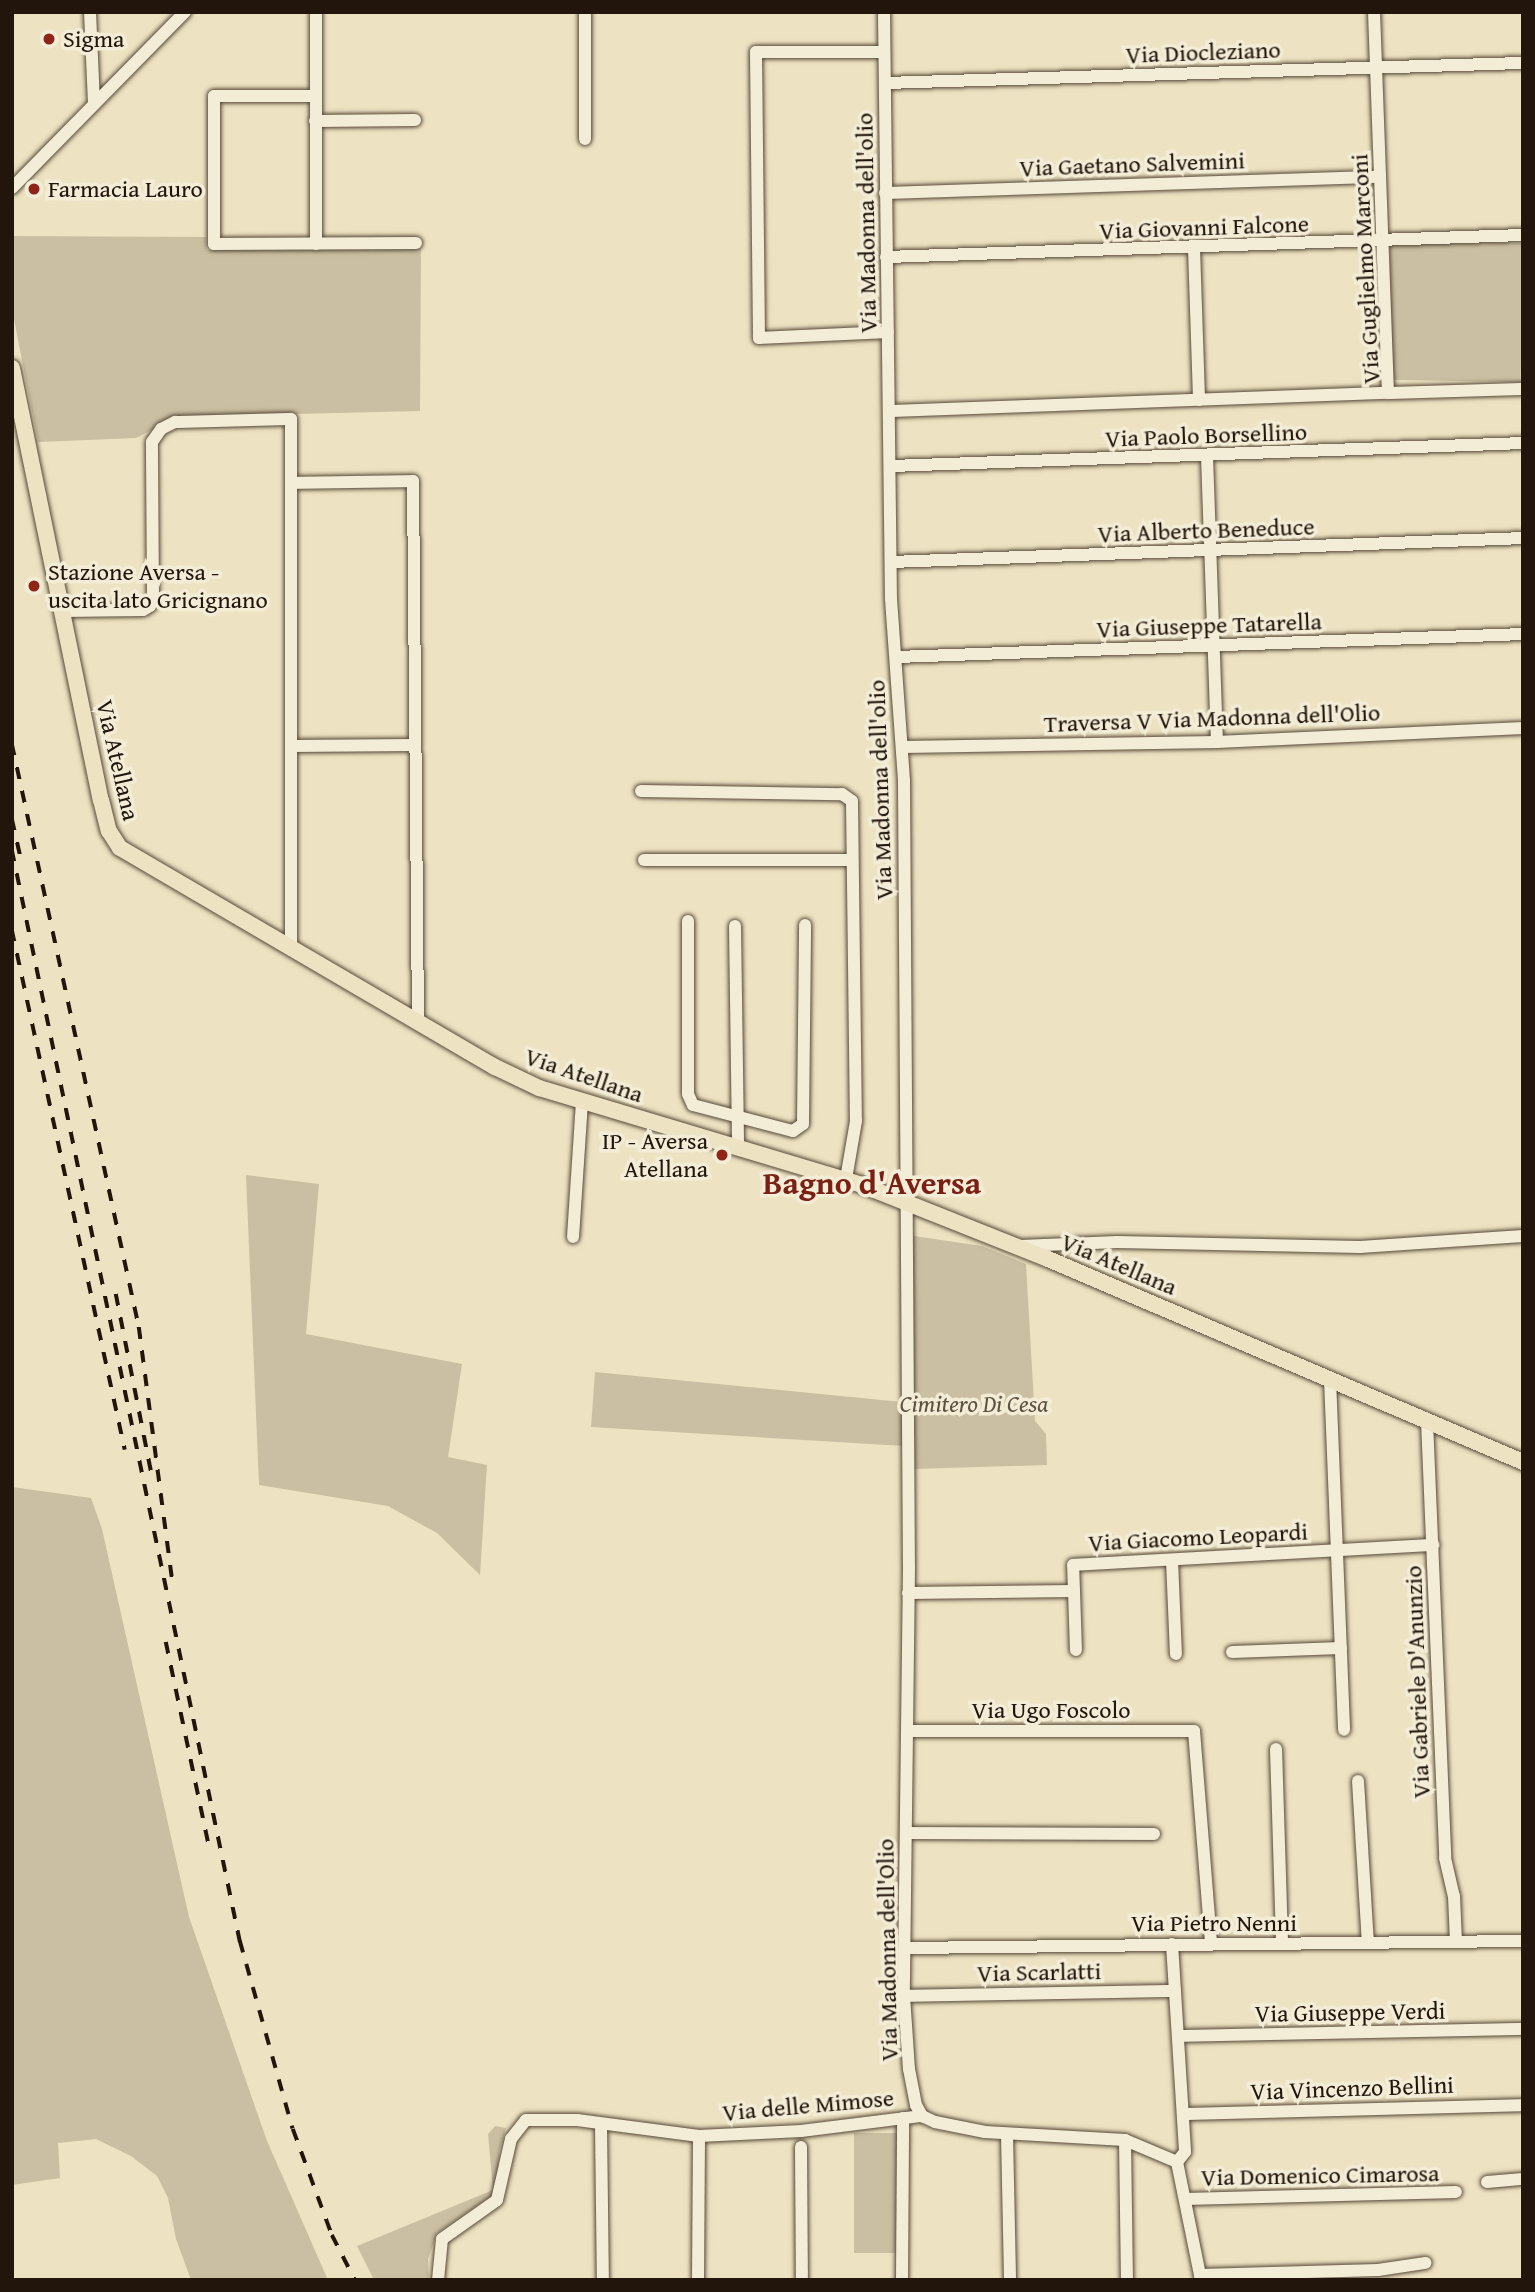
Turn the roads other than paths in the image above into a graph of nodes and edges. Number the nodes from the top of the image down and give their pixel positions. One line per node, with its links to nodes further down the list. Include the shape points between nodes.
1 (90, 12): 12 (street)
2 (186, 12): 12 (street)
3 (316, 12): 11 (street)
4 (585, 12): 15 (street)
5 (884, 12): 7 (street, Via Madonna dell'olio)
6 (1374, 12): 9 (street, Via Guglielmo Marconi)
7 (884, 52): 10 (street, Via Madonna dell'olio); 25 (street, via 756,52 759,338)
8 (1523, 63): 9 (street, Via Diocleziano)
9 (1376, 68): 10 (street, Via Diocleziano); 16 (street, Via Guglielmo Marconi)
10 (885, 83): 18 (street, Via Madonna dell'olio)
11 (315, 96): 14 (street); 22 (street, via 214,96 214,244)
12 (94, 103): 17 (street)
13 (415, 120): 14 (street)
14 (315, 121): 22 (street)
15 (585, 139)
16 (1380, 177): 18 (street, Via Gaetano Salvemini); 20 (street, Via Guglielmo Marconi)
17 (13, 185)
18 (885, 193): 24 (street, Via Madonna dell'olio)
19 (1523, 236): 20 (street, Via Giovanni Falcone)
20 (1382, 242): 23 (street, Via Giovanni Falcone); 28 (street, Via Guglielmo Marconi)
21 (416, 243): 22 (street)
22 (316, 244)
23 (1194, 248): 24 (street, Via Giovanni Falcone); 29 (street)
24 (886, 257): 25 (street, Via Madonna dell'olio)
25 (888, 332): 30 (street, Via Madonna dell'olio)
26 (12, 368): 38 (main road, Via Atellana)
27 (1523, 388): 28 (street, Via Guglielmo Marconi)
28 (1388, 393): 29 (street)
29 (1199, 400): 30 (street)
30 (891, 411): 33 (street, Via Madonna dell'olio)
31 (1523, 443): 32 (street, Via Paolo Borsellino)
32 (1206, 456): 33 (street, Via Paolo Borsellino); 36 (street)
33 (891, 466): 37 (street, Via Madonna dell'olio)
34 (291, 483): 38 (street, via 291,419 175,422 161,429 152,442 150,606 143,611); 44 (street, via 413,481); 45 (street)
35 (1523, 538): 36 (street, Via Alberto Beneduce)
36 (1208, 551): 37 (street, Via Alberto Beneduce); 40 (street)
37 (891, 562): 41 (street, Via Madonna dell'olio)
38 (62, 611): 53 (main road, Via Atellana, via 101,800 109,831 120,848)
39 (1523, 634): 40 (street, Via Giuseppe Tatarella)
40 (1213, 645): 41 (street, Via Giuseppe Tatarella); 43 (street)
41 (897, 657): 46 (street, Via Madonna dell'olio)
42 (1523, 728): 43 (street, Traversa V Via Madonna dell'Olio)
43 (1217, 742): 46 (street, Traversa V Via Madonna dell'Olio)
44 (415, 745): 45 (street); 54 (street)
45 (291, 746): 53 (street)
46 (903, 747): 59 (street, Via Madonna dell'olio)
47 (641, 791): 49 (street, via 842,794 852,801)
48 (645, 860): 49 (street)
49 (852, 860): 58 (street, via 856,1121)
50 (688, 921): 56 (street, via 688,1094 693,1105)
51 (805, 925): 56 (street, via 803,1124 793,1131)
52 (735, 926): 56 (street)
53 (291, 950): 54 (main road, Via Atellana)
54 (418, 1023): 55 (main road, Via Atellana, via 495,1067)
55 (582, 1102): 57 (main road, Via Atellana); 61 (street)
56 (737, 1118): 57 (street)
57 (738, 1146): 58 (main road, Via Atellana)
58 (846, 1179): 59 (main road, Via Atellana)
59 (904, 1202): 62 (main road, Via Atellana); 69 (street, Via Madonna dell'olio)
60 (1523, 1236): 62 (street, via 1360,1247 1116,1242)
61 (573, 1237)
62 (1015, 1246): 63 (main road, Via Atellana)
63 (1330, 1379): 64 (main road, Via Atellana); 67 (street)
64 (1427, 1421): 65 (main road, Via Atellana); 66 (street, Via Gabriele D'Anunzio)
65 (1523, 1462)
66 (1433, 1545): 67 (street, Via Giacomo Leopardi); 82 (street, Via Gabriele D'Anunzio, via 1445,1858 1454,1896)
67 (1338, 1551): 68 (street, Via Giacomo Leopardi); 72 (street)
68 (1172, 1560): 70 (street, Via Giacomo Leopardi, via 1073,1565); 75 (street)
69 (909, 1567): 71 (street, Via Madonna dell'Olio)
70 (1074, 1591): 71 (street); 73 (street)
71 (908, 1593): 77 (street, Via Madonna dell'Olio)
72 (1341, 1648): 74 (street); 76 (street)
73 (1076, 1650)
74 (1232, 1652)
75 (1176, 1654)
76 (1344, 1730)
77 (907, 1731): 80 (street, Via Madonna dell'Olio); 86 (street, Via Ugo Foscolo, via 1194,1731)
78 (1276, 1749): 87 (street)
79 (1358, 1781): 84 (street)
80 (906, 1833): 81 (street); 88 (street, Via Madonna dell'Olio)
81 (1154, 1834)
82 (1456, 1941): 83 (street, Via Pietro Nenni); 84 (street, Via Pietro Nenni)
83 (1523, 1941)
84 (1368, 1943): 87 (street, Via Pietro Nenni)
85 (1172, 1944): 86 (street, Via Pietro Nenni); 88 (street, Via Pietro Nenni); 89 (street)
86 (1211, 1944): 87 (street, Via Pietro Nenni)
87 (1282, 1944)
88 (905, 1948): 90 (street, Via Madonna dell'Olio)
89 (1175, 1991): 90 (street, Via Scarlatti); 92 (street)
90 (904, 1996): 95 (street, Via Madonna dell'Olio, via 909,2069)
91 (1523, 2029): 92 (street, Via Giuseppe Verdi)
92 (1178, 2036): 94 (street)
93 (1523, 2105): 94 (street, Via Vincenzo Bellini)
94 (1183, 2114): 102 (street, via 1185,2152)
95 (922, 2116): 96 (street, Via delle Mimose); 98 (street, via 947,2126)
96 (903, 2118): 99 (street, Via delle Mimose, via 801,2131); 113 (street)
97 (601, 2125): 99 (street, Via delle Mimose); 109 (street, Via delle Mimose, via 526,2120 517,2126 502,2193 442,2239); 110 (street)
98 (1007, 2134): 100 (street); 114 (street)
99 (699, 2136): 111 (street, Via delle Mimose)
100 (1125, 2140): 102 (street); 115 (street)
101 (801, 2147): 112 (street)
102 (1177, 2162): 106 (street)
103 (1523, 2179): 104 (street)
104 (1487, 2182)
105 (1456, 2192): 106 (street, Via Domenico Cimarosa)
106 (1185, 2199): 108 (street)
107 (1425, 2263): 108 (street, via 1378,2270)
108 (1200, 2277)
109 (438, 2280)
110 (603, 2280)
111 (698, 2280)
112 (802, 2280)
113 (902, 2280)
114 (1010, 2280)
115 (1127, 2280)

